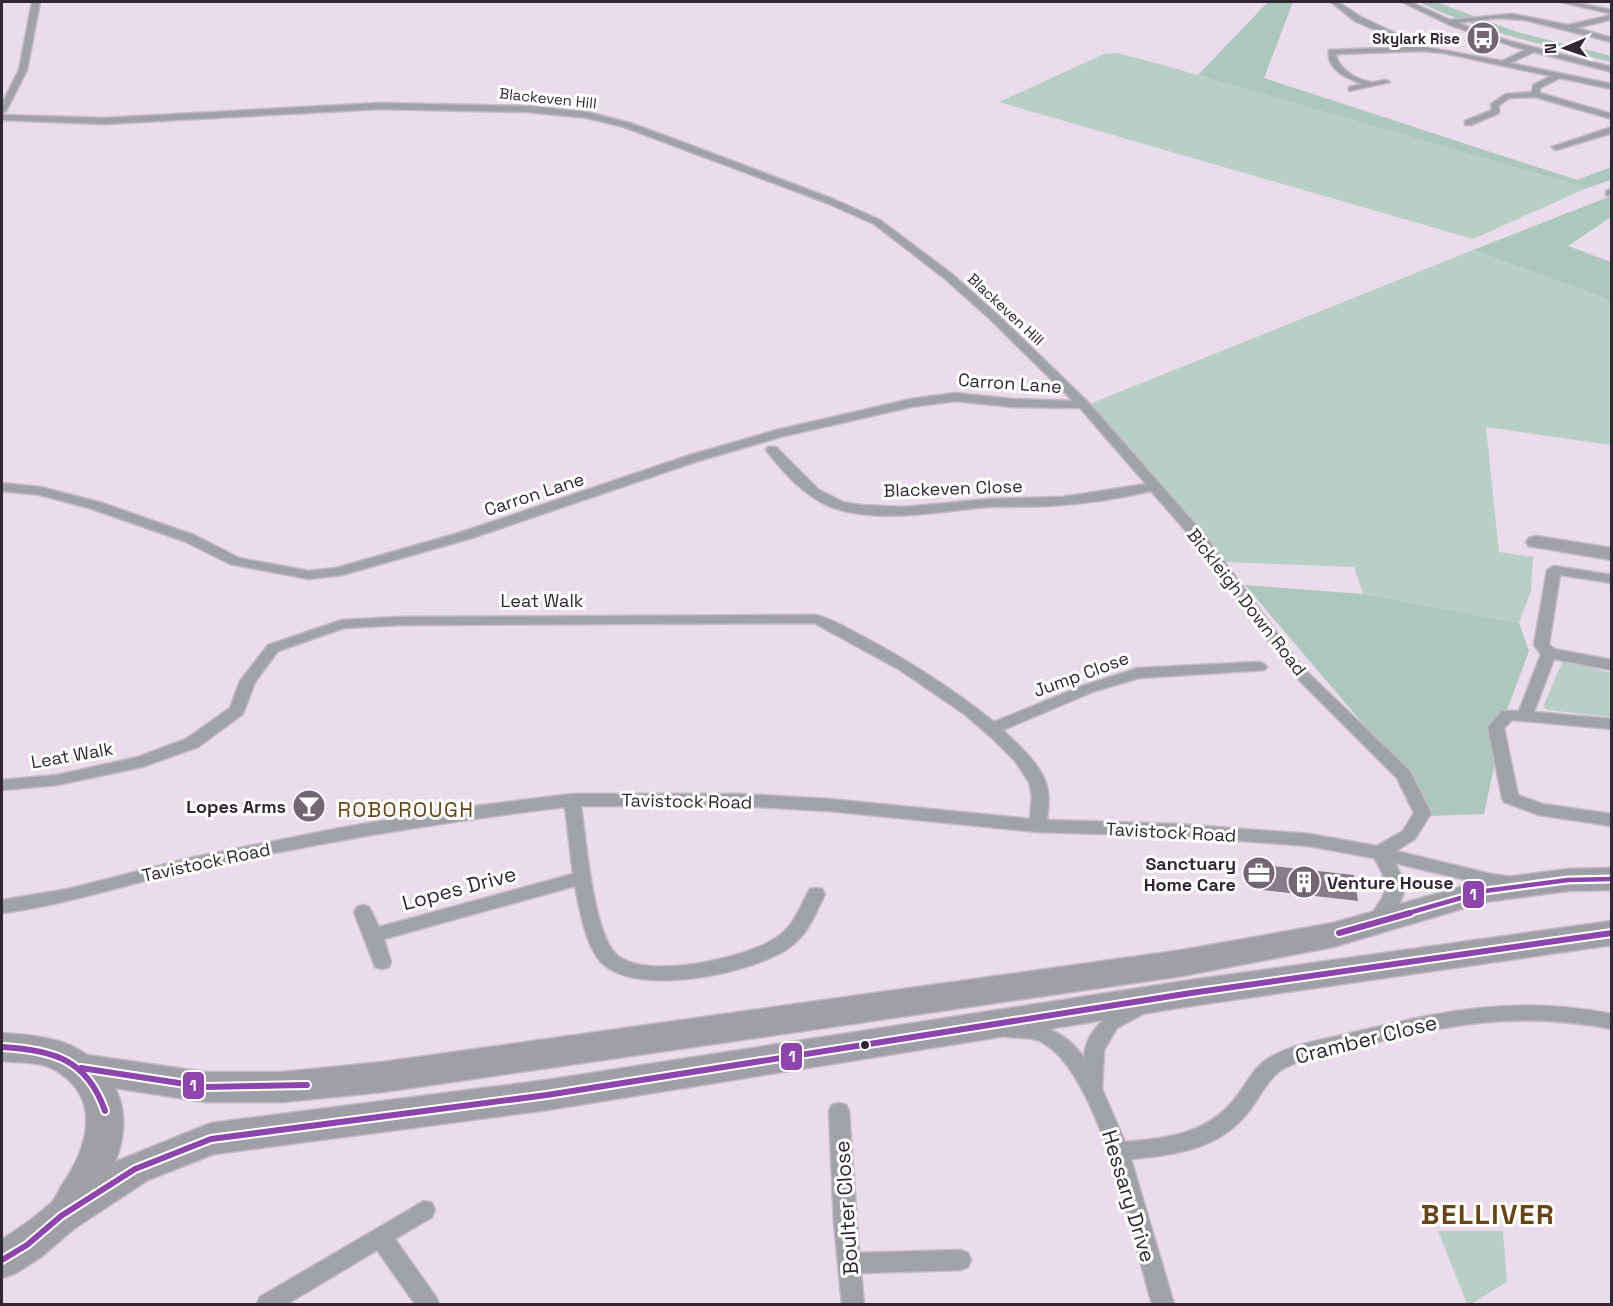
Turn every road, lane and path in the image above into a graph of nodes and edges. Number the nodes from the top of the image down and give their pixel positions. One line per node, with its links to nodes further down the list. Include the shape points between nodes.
1 (36, 2): 20 (street, via 23,70)
2 (1334, 2): 11 (street, via 1358,19)
3 (1406, 2): 7 (street)
4 (1565, 2): 5 (street)
5 (1611, 12)
6 (1611, 17): 8 (street)
7 (1449, 23): 8 (street, via 1513,16); 10 (street)
8 (1566, 28): 9 (street)
9 (1611, 40)
10 (1537, 49): 12 (street); 13 (street)
11 (1424, 50): 12 (street); 16 (street, via 1332,49 1335,66)
12 (1503, 64): 14 (street)
13 (1611, 70)
14 (1560, 75): 17 (street); 19 (street, via 1536,87)
15 (1386, 82): 16 (street)
16 (1371, 85): 18 (street)
17 (1611, 87)
18 (1352, 89)
19 (1536, 94): 21 (street); 23 (street, via 1500,98 1495,104 1496,111)
20 (2, 111)
21 (1611, 117)
22 (2, 118): 28 (street, Blackeven Hill, via 104,121 305,108 451,106 552,111 627,125 877,222 948,276)
23 (1468, 123)
24 (1611, 130): 25 (street)
25 (1574, 142): 26 (street); 27 (street)
26 (1556, 147)
27 (1594, 148)
28 (1081, 402): 30 (street, Bickleigh Down Road); 31 (street, Carron Lane, via 946,397 853,415 694,458 467,535 337,572 309,575 235,561 189,538 94,505 40,491)
29 (772, 450): 30 (street, Blackeven Close, via 801,482 822,498 846,507 880,510 1032,503 1121,494)
30 (1154, 486): 45 (street, Bickleigh Down Road, via 1227,573 1298,670 1404,775 1423,813 1409,835)
31 (2, 487)
32 (1536, 542): 33 (street)
33 (1611, 554)
34 (1611, 579): 35 (street, via 1554,570 1541,645)
35 (1549, 652): 36 (street); 38 (street)
36 (1611, 665)
37 (1259, 667): 40 (street, Jump Close, via 1138,673 1087,689)
38 (1516, 715): 39 (street); 43 (street, via 1496,727 1510,798 1539,809)
39 (1611, 724)
40 (992, 729): 41 (street, Leat Walk, via 905,667 816,619 389,621 342,624 273,648 248,681 237,711 192,743 142,762 57,780); 44 (street, Leat Walk, via 1018,754 1039,783)
41 (2, 785)
42 (573, 800): 44 (street, Tavistock Road, via 740,800); 46 (street); 50 (street, Tavistock Road, via 339,834)
43 (1611, 820)
44 (1038, 826): 45 (street, Tavistock Road, via 1176,830 1309,840)
45 (1380, 853): 48 (street, Tavistock Road, via 1491,880); 52 (street, via 1396,884 1394,900)
46 (584, 877): 49 (street, via 591,923 607,958 635,973 677,974 741,962 768,952 797,931); 54 (street, Lopes Drive)
47 (1611, 879): 48 (highway, Tavistock Road)
48 (1540, 884): 52 (highway, Tavistock Road, via 1485,891)
49 (816, 894)
50 (2, 907)
51 (363, 912): 54 (street)
52 (1374, 924): 60 (highway, Tavistock Road, via 1182,963 383,1077 283,1087 205,1087)
53 (1611, 933): 56 (highway, Tavistock Road)
54 (374, 935): 55 (street)
55 (382, 962)
56 (1191, 993): 58 (highway, Tavistock Road); 61 (street, Hessary Drive, via 1128,1012 1110,1023 1094,1049)
57 (1611, 1022): 63 (street, Cramber Close, via 1527,1010 1495,1011 1422,1023 1316,1049 1274,1065 1238,1110 1212,1134 1176,1145)
58 (941, 1033): 61 (street, Hessary Drive, via 1015,1030 1052,1038 1069,1052); 65 (highway, Tavistock Road, via 547,1095 211,1139 135,1169)
59 (2, 1047): 60 (highway, Tavistock Road, via 47,1051)
60 (81, 1068): 65 (highway, Tavistock Road, via 96,1085 105,1105 107,1129 98,1163)
61 (1093, 1088): 63 (street, Hessary Drive)
62 (839, 1112): 69 (street, Boulter Close)
63 (1118, 1151): 73 (street, Hessary Drive)
64 (424, 1210): 66 (street)
65 (61, 1216): 67 (highway, Tavistock Road)
66 (380, 1236): 70 (street); 71 (street)
67 (2, 1260)
68 (960, 1260): 69 (street)
69 (849, 1263): 72 (street, Boulter Close)
70 (268, 1305)
71 (428, 1305)
72 (853, 1305)
73 (1163, 1305)

